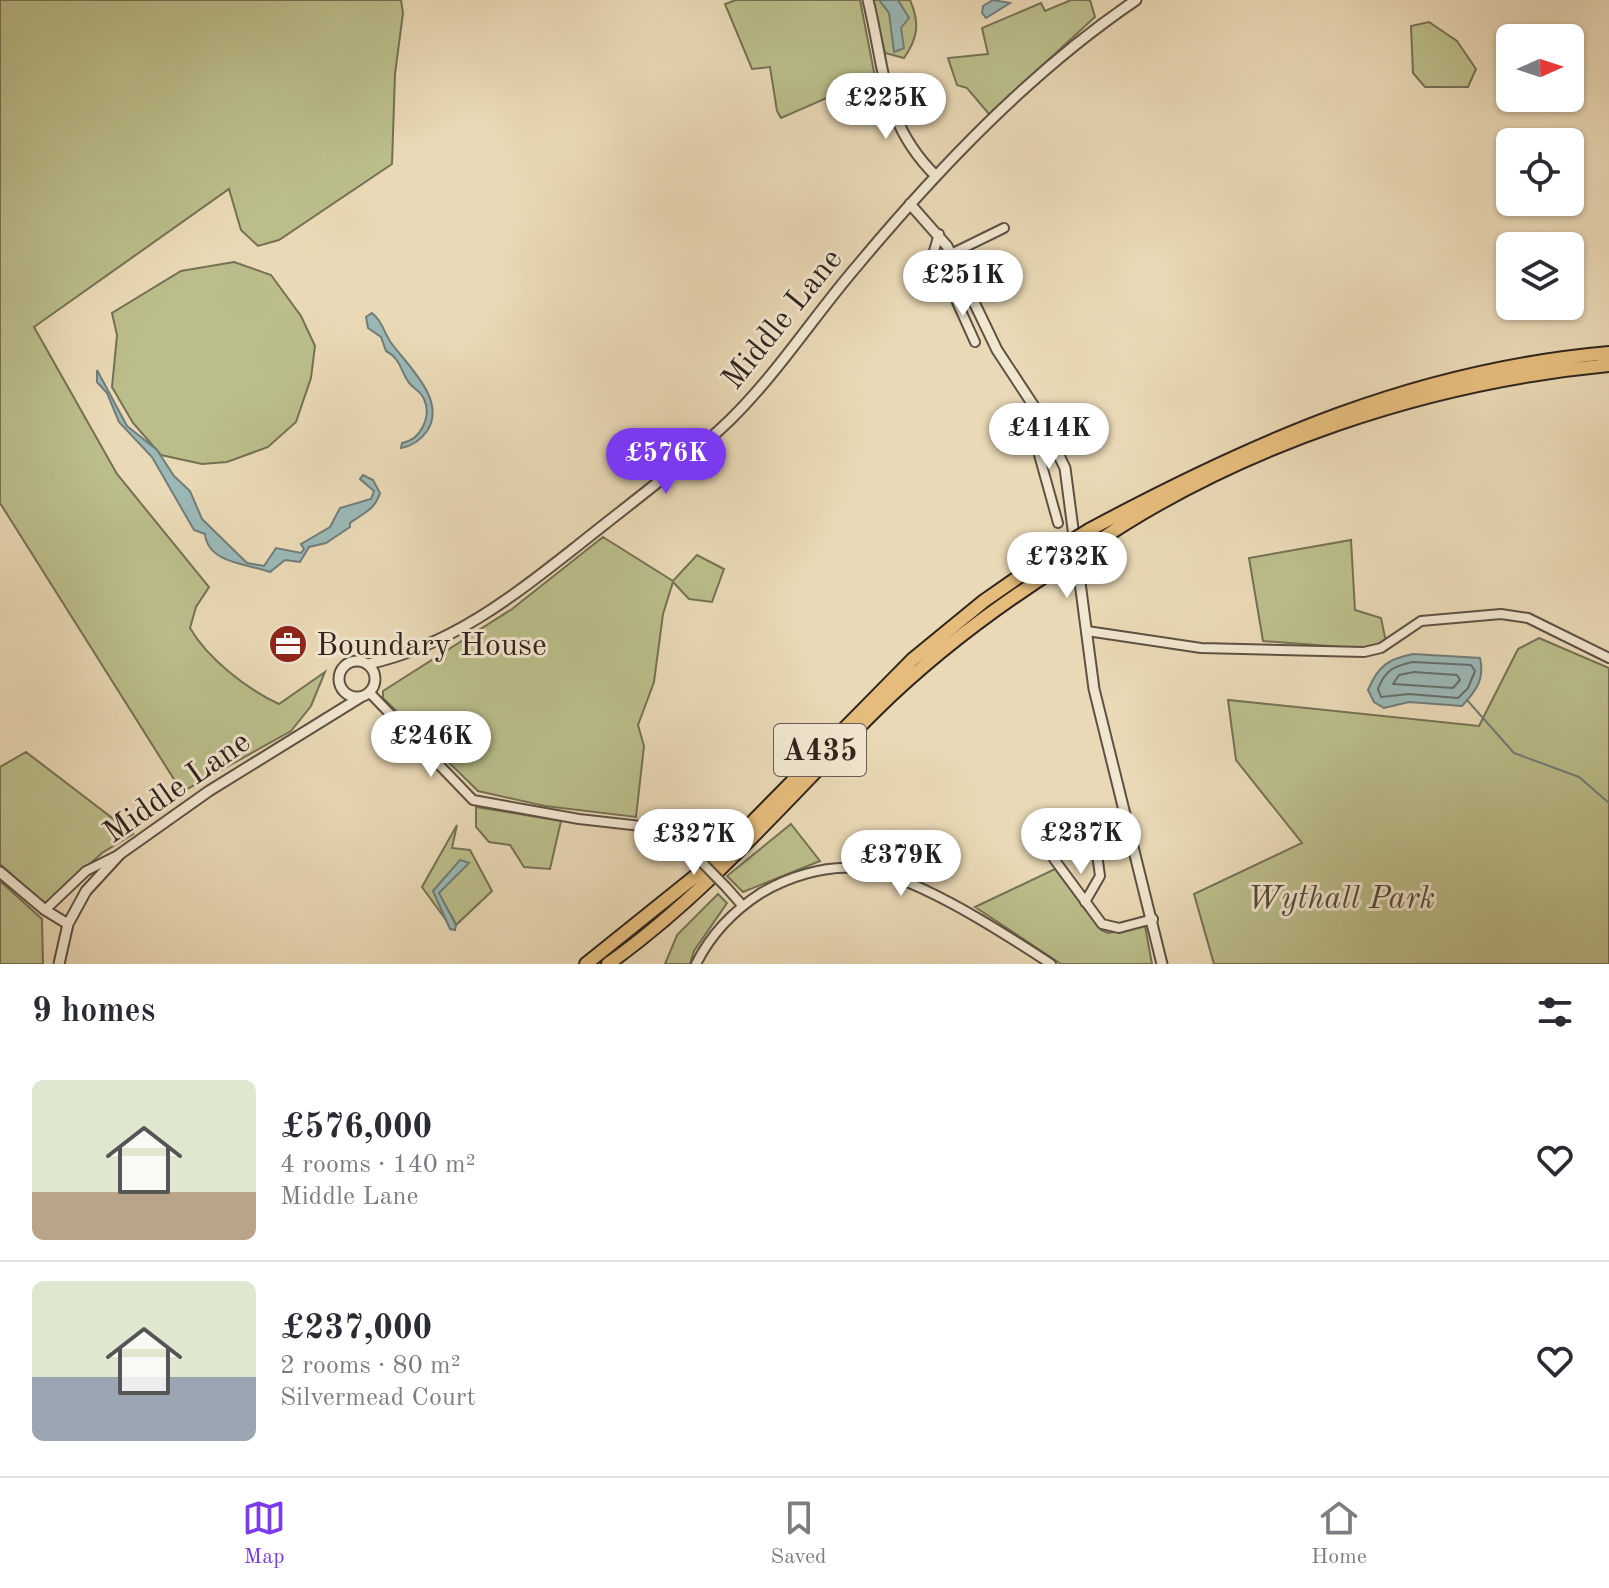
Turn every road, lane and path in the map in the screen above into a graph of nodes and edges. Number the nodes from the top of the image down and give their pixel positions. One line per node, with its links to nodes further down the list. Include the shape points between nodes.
1 (868, 0): 3 (street, via 893,116 909,148)
2 (1136, 0): 3 (street, Middle Lane, via 1033,83)
3 (936, 176): 4 (street, Middle Lane)
4 (910, 204): 6 (street); 14 (street, Middle Lane, via 730,419 502,604 451,635)
5 (1004, 228): 7 (street)
6 (939, 234): 7 (street); 8 (street, via 934,251)
7 (951, 254): 11 (street, via 997,350)
8 (975, 342)
9 (1609, 353): 31 (highway, A435, bridge, via 1467,376 1334,414 1235,455 1089,530 984,601 912,660 713,862)
10 (1609, 365): 32 (highway, A435, bridge, via 1470,388 1339,426 1274,449 1127,521 989,613 919,671 716,873)
11 (1039, 414): 12 (street, via 1031,426); 13 (street, via 1065,468)
12 (1058, 523)
13 (1087, 631): 15 (street, via 1201,648 1364,652 1381,648 1421,621 1501,614 1528,618); 28 (street, via 1094,689)
14 (397, 658): 16 (street, Middle Lane); 17 (street, Middle Lane)
15 (1609, 658)
16 (368, 664): 17 (street); 18 (street, Middle Lane, via 350,663 339,676)
17 (376, 678): 19 (street, Middle Lane)
18 (339, 685): 19 (street, via 350,696); 20 (street)
19 (365, 694): 20 (street, Middle Lane); 26 (street, bridge, via 473,800 650,827 685,845)
20 (329, 715): 21 (street, Middle Lane)
21 (120, 854): 27 (street, via 86,871); 29 (street, Middle Lane, via 86,891)
22 (1097, 854): 25 (street, via 1100,876)
23 (1054, 859): 25 (street)
24 (0, 872): 27 (street)
25 (1085, 902): 28 (street, via 1111,928)
26 (742, 905): 33 (street); 34 (street, via 805,874 855,867 893,876)
27 (45, 910): 29 (street)
28 (1153, 919): 35 (street)
29 (68, 924): 30 (street, Middle Lane)
30 (59, 964)
31 (586, 964)
32 (608, 964)
33 (696, 964)
34 (1051, 964)
35 (1162, 964)

